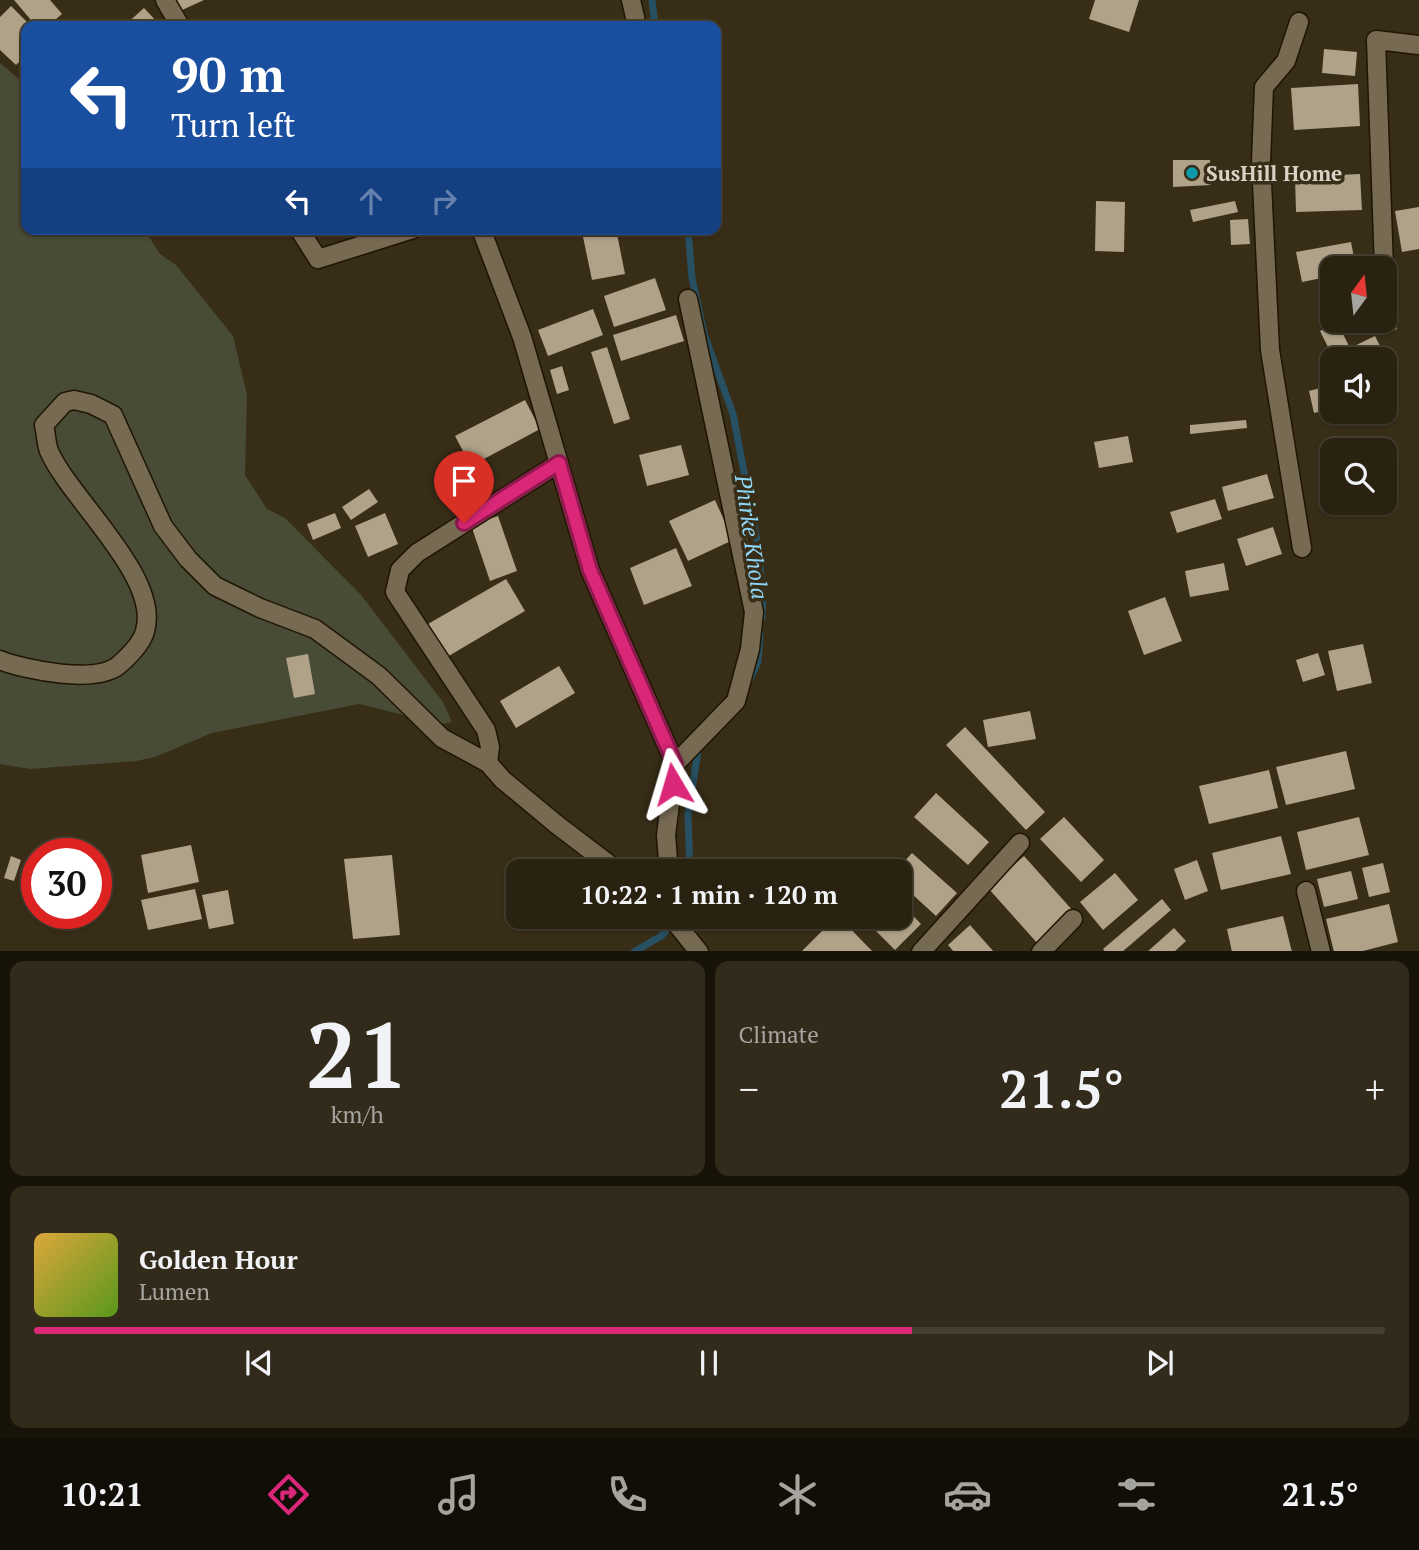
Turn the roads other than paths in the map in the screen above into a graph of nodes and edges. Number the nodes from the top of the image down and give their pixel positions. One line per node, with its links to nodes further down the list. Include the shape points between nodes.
1 (165, 0): 3 (street)
2 (631, 0): 4 (street)
3 (177, 21)
4 (635, 21)
5 (1299, 22): 13 (street, via 1286,61 1264,87 1261,162 1270,350)
6 (1419, 45): 10 (street, via 1376,40)
7 (303, 235): 8 (street, via 317,259)
8 (394, 235)
9 (483, 235): 12 (street, via 522,337)
10 (1384, 256)
11 (688, 299): 16 (street, via 754,612 736,701)
12 (559, 463): 15 (street, via 417,553 400,570 395,592 486,730); 16 (street, via 590,570)
13 (1302, 548)
14 (0, 660): 15 (street, via 58,674 90,674 116,668 145,631 147,603 128,566 49,451 44,425 57,408 74,400 113,415 163,526 215,586 315,629 379,676 442,738)
15 (488, 763): 18 (street)
16 (675, 764): 19 (street, via 666,835)
17 (1020, 843): 24 (street)
18 (602, 859)
19 (668, 859)
20 (1306, 891): 26 (street)
21 (1073, 919): 25 (street)
22 (682, 929): 23 (street)
23 (699, 951)
24 (921, 951)
25 (1041, 951)
26 (1321, 951)

